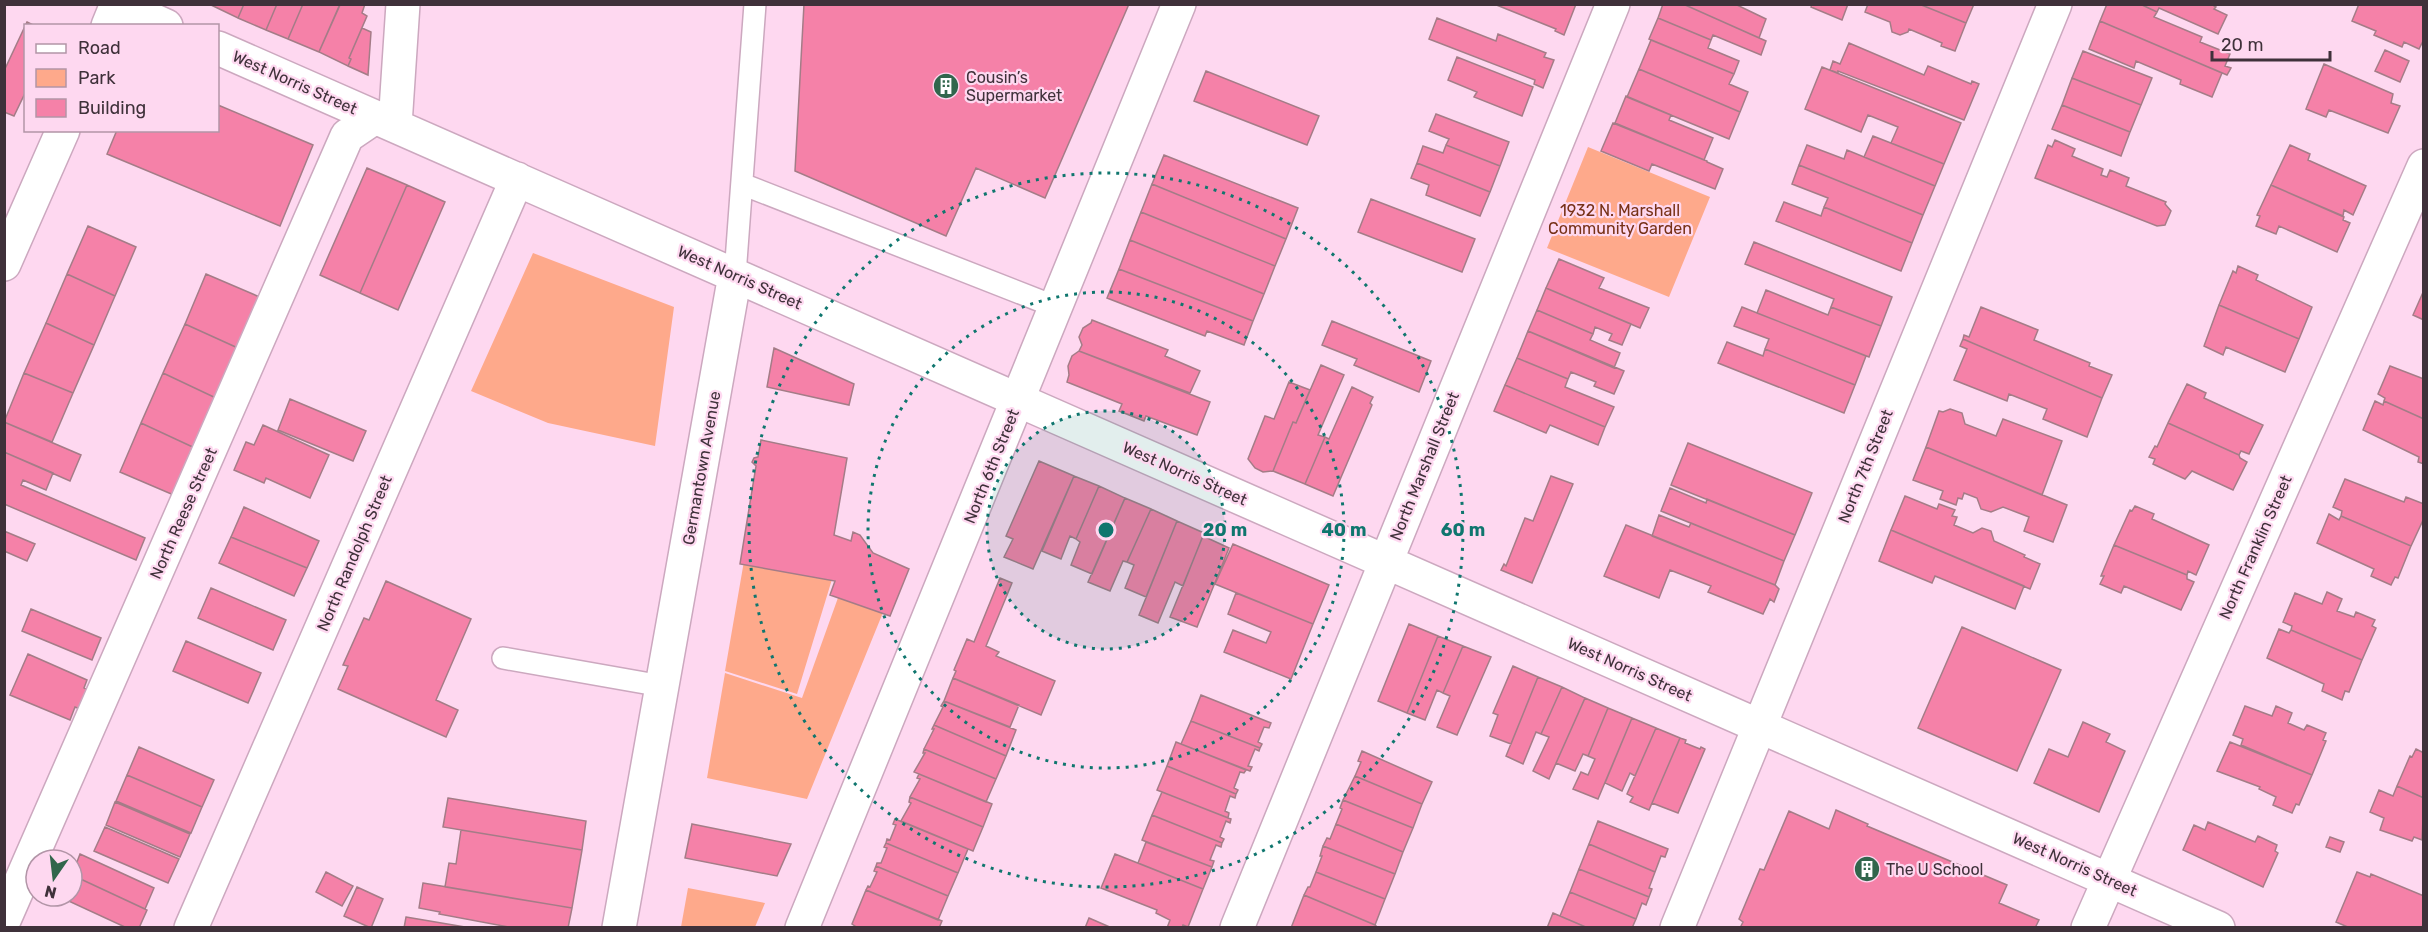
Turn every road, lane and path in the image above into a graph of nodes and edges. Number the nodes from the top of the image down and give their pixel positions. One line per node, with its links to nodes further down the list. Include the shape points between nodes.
1 (403, 4): 10 (street)
2 (755, 4): 14 (lane, Germantown Avenue)
3 (1179, 4): 17 (street, North 6th Street)
4 (1613, 4): 19 (street, North Marshall Street)
5 (2055, 4): 22 (street, North 7th Street)
6 (117, 5): 7 (street); 8 (street)
7 (109, 24)
8 (161, 24)
9 (219, 48): 10 (street, West Norris Street)
10 (385, 121): 13 (street, West Norris Street); 24 (street, North Reese Street, via 347,136)
11 (62, 132): 15 (street)
12 (2424, 166): 23 (street, North Franklin Street)
13 (517, 179): 16 (street, West Norris Street); 25 (street, North Randolph Street)
14 (742, 184): 16 (lane, Germantown Avenue); 17 (lane)
15 (4, 264)
16 (735, 275): 18 (street, West Norris Street); 21 (street, Germantown Avenue)
17 (1056, 308): 18 (street, North 6th Street)
18 (1018, 400): 19 (street, West Norris Street); 27 (street, North 6th Street)
19 (1385, 561): 22 (street, West Norris Street); 28 (street, North Marshall Street)
20 (503, 658): 21 (lane)
21 (662, 686): 26 (street, Germantown Avenue)
22 (1759, 725): 23 (street, West Norris Street); 29 (street, North 7th Street)
23 (2109, 879): 30 (street, North Franklin Street); 31 (street, West Norris Street)
24 (4, 920)
25 (191, 927)
26 (619, 927)
27 (802, 927)
28 (1237, 927)
29 (1677, 927)
30 (2088, 927)
31 (2218, 927)

